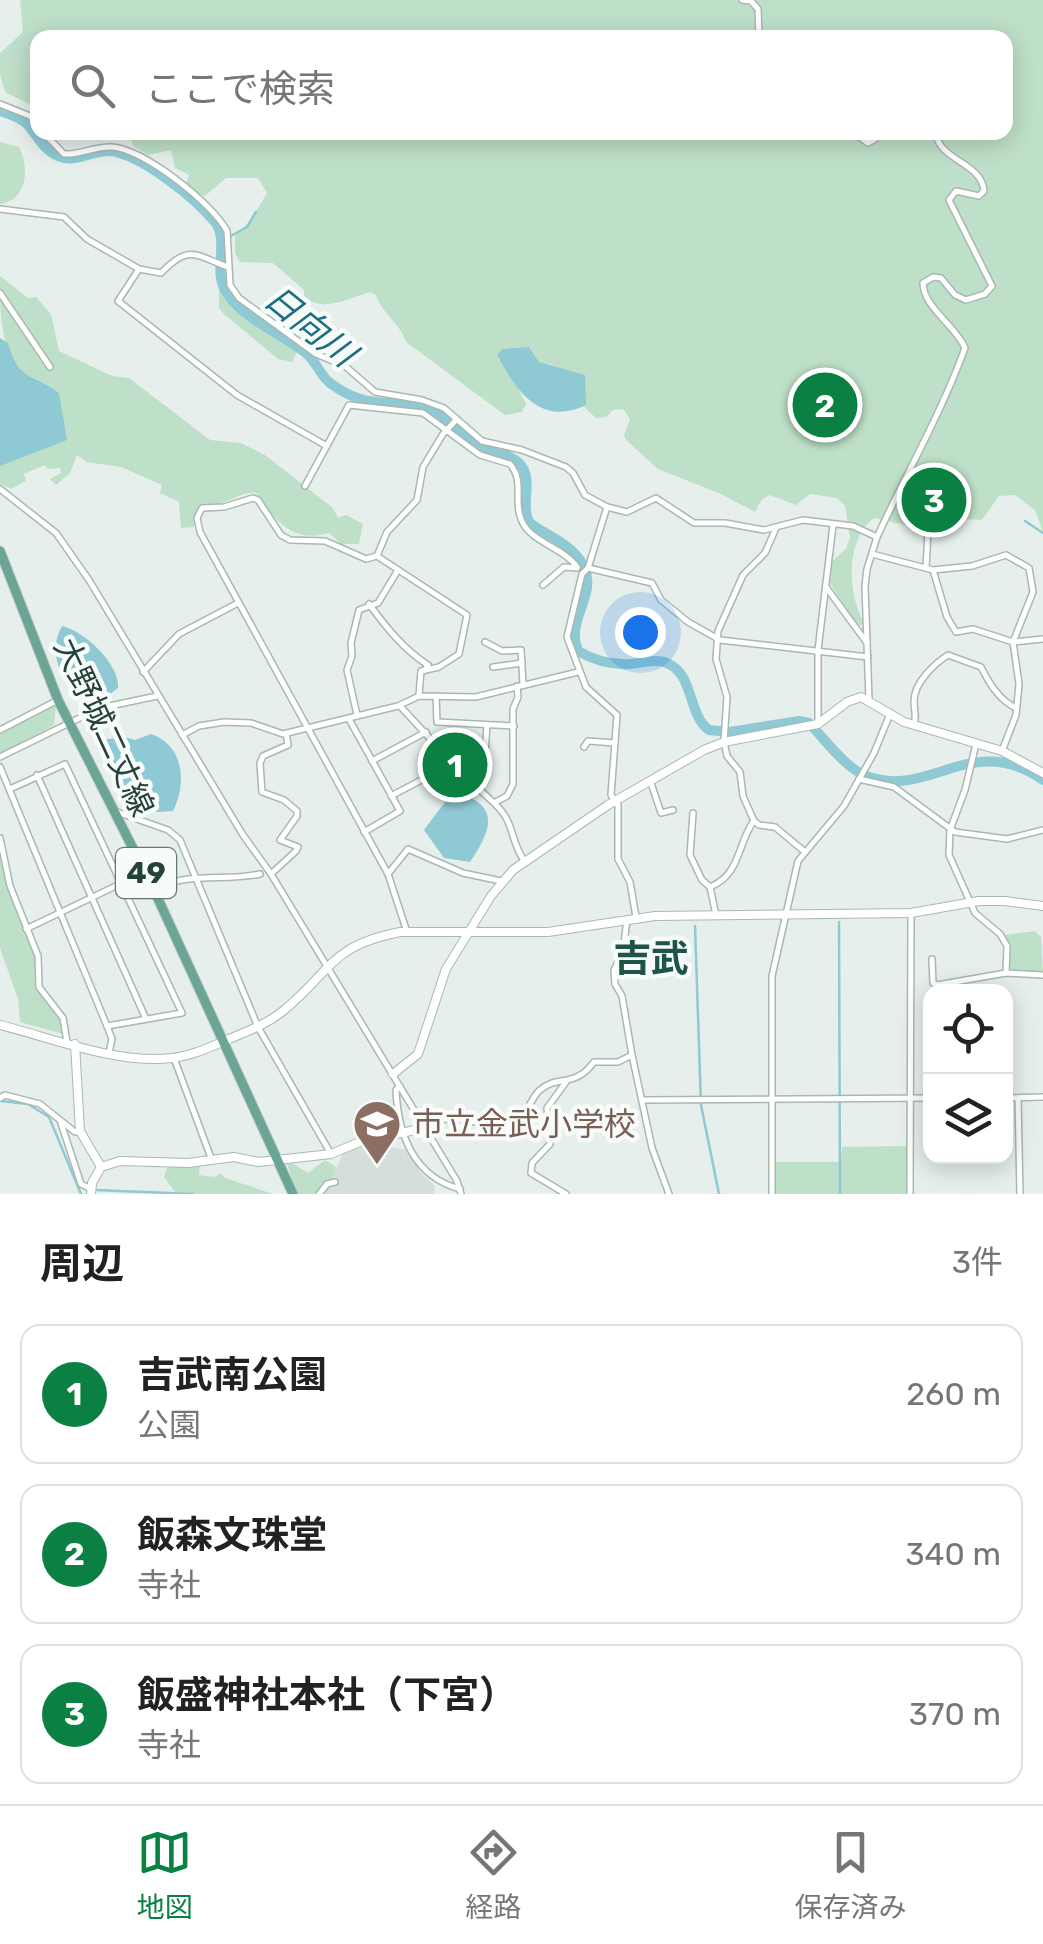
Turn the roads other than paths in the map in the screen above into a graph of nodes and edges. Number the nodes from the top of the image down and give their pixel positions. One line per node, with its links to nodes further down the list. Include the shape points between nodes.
1 (742, 0): 2 (street, via 758,8)
2 (759, 30)
3 (0, 104): 4 (street)
4 (30, 116)
5 (51, 140): 8 (street, via 64,154 114,147 161,168 222,223)
6 (938, 140): 21 (street, via 984,184 979,196 956,191 950,200 992,286 966,300 941,278 923,283 925,296 965,348 947,399)
7 (0, 209): 9 (street, via 64,217)
8 (228, 267): 9 (street, via 192,253 161,272); 12 (street, via 239,298 316,354 345,366 375,392 434,404)
9 (139, 269): 14 (street, via 118,301 236,395)
10 (0, 293): 11 (street)
11 (50, 368)
12 (456, 420): 13 (street); 17 (street, via 482,441 566,467 585,495)
13 (446, 431): 14 (street, via 423,412 349,405); 24 (street, via 423,467 417,500 387,532); 27 (street, via 480,455 510,464 526,528)
14 (327, 446): 15 (street)
15 (305, 486)
16 (0, 489): 42 (street, via 56,533)
17 (607, 507): 19 (street, via 628,512 656,498 694,523); 27 (street)
18 (833, 525): 19 (street, via 803,520); 21 (street); 28 (street)
19 (776, 528): 32 (street, via 765,553 742,576)
20 (928, 531): 25 (street)
21 (877, 537): 23 (street)
22 (0, 551): 48 (main road, 大野城二丈線 / 49)
23 (871, 553): 25 (street); 36 (street)
24 (377, 556): 26 (street); 30 (street, via 366,559 325,541 290,540 254,498 202,508 197,523)
25 (930, 569): 35 (street, via 956,632 974,630); 35 (street, via 1006,555 1030,568 1033,592)
26 (398, 570): 31 (street, via 378,603); 41 (street, via 467,616 459,654)
27 (582, 570): 29 (street, via 564,567); 32 (street, via 652,584 661,600); 43 (street, via 567,638)
28 (824, 584): 36 (street); 37 (street)
29 (543, 585)
30 (238, 603): 42 (street, via 179,634); 60 (street)
31 (369, 604): 41 (street, via 404,648 428,665); 53 (street, via 356,615 347,670)
32 (717, 638): 37 (street); 65 (street, via 727,697)
33 (1043, 638): 35 (street)
34 (485, 642): 39 (street, via 502,651 519,648)
35 (1014, 642): 51 (street)
36 (868, 645): 38 (street)
37 (818, 650): 38 (street); 57 (street)
38 (868, 656): 49 (street)
39 (522, 663): 40 (street); 44 (street)
40 (493, 667)
41 (425, 670): 46 (street)
42 (143, 672): 45 (street)
43 (578, 672): 44 (street); 66 (street, via 617,715)
44 (520, 685): 47 (street, via 476,697); 58 (street)
45 (157, 696): 55 (street); 64 (street)
46 (418, 696): 47 (street); 50 (street)
47 (436, 696): 56 (street, via 437,722)
48 (58, 700): 55 (main road, 大野城二丈線 / 49); 61 (street)
49 (870, 700): 52 (street); 57 (street, via 847,702)
50 (400, 706): 53 (street); 62 (street)
51 (1016, 708): 59 (street, via 981,666 948,655 917,688); 69 (street)
52 (890, 714): 59 (street); 76 (street)
53 (358, 716): 54 (street)
54 (349, 718): 60 (street); 71 (street)
55 (69, 721): 70 (street); 84 (main road, 大野城二丈線 / 49)
56 (487, 725): 58 (street); 79 (street)
57 (817, 725): 65 (street)
58 (514, 726): 82 (street, via 514,784)
59 (914, 726): 67 (street)
60 (306, 728): 63 (street); 89 (street)
61 (0, 730)
62 (426, 732): 71 (street); 73 (street)
63 (286, 733): 64 (street, via 224,722); 95 (street, via 284,750 262,756 262,792 297,811 280,840 298,846)
64 (182, 735): 95 (street)
65 (724, 739): 77 (street); 86 (street)
66 (615, 743): 68 (street, via 588,741); 81 (street)
67 (976, 744): 69 (street); 87 (street)
68 (584, 747)
69 (1002, 751): 74 (street)
70 (0, 757)
71 (372, 761): 80 (street)
72 (0, 767): 78 (street)
73 (444, 768): 79 (street, via 450,789); 80 (street)
74 (1043, 773)
75 (37, 776): 78 (street); 99 (street, via 65,764); 102 (street)
76 (859, 778): 87 (street, via 894,788); 91 (street)
77 (650, 780): 81 (street); 83 (street, via 661,814)
78 (10, 789): 106 (street)
79 (478, 789): 82 (street)
80 (392, 796): 89 (street, via 399,813)
81 (615, 800): 92 (street); 109 (street, via 616,849 630,882)
82 (494, 803): 92 (street, via 508,816)
83 (673, 810)
84 (117, 812): 93 (main road, 大野城二丈線 / 49); 97 (street, via 180,840)
85 (693, 813): 100 (street, via 690,855)
86 (754, 821): 91 (street, via 775,827); 100 (street, via 731,873)
87 (950, 830): 88 (street, via 1006,840); 103 (street, via 950,855)
88 (1043, 830)
89 (364, 832): 96 (street)
90 (0, 838): 110 (street)
91 (805, 852): 107 (street)
92 (525, 862): 98 (street)
93 (145, 872): 99 (street); 101 (main road, 大野城二丈線 / 49)
94 (260, 874): 97 (street)
95 (271, 874): 114 (street)
96 (388, 874): 98 (street, via 408,849 462,873); 111 (street)
97 (195, 881): 101 (street, via 172,880); 120 (street)
98 (501, 881): 112 (street)
99 (123, 883): 102 (street); 117 (street, via 183,1012)
100 (710, 887): 108 (street)
101 (154, 890): 121 (main road, 大野城二丈線 / 49)
102 (92, 898): 106 (street); 117 (street)
103 (970, 902): 104 (street); 105 (street); 115 (street, via 1000,934)
104 (1043, 906)
105 (911, 913): 107 (street); 130 (street)
106 (61, 914): 110 (street); 119 (street)
107 (786, 915): 108 (street); 136 (street, via 772,976)
108 (716, 916): 109 (street)
109 (632, 918): 112 (street, via 548,932); 124 (street, via 614,970)
110 (26, 929): 122 (street, via 38,956 39,988 63,1018)
111 (407, 932): 112 (street); 114 (street, via 362,942)
112 (469, 932): 126 (street, via 440,982 418,1054)
113 (932, 958): 115 (street, via 937,985)
114 (325, 966): 120 (street, via 286,1009); 126 (street)
115 (1006, 973): 116 (street)
116 (1043, 976)
117 (146, 1019): 119 (street)
118 (0, 1025): 122 (street)
119 (107, 1026): 123 (street)
120 (258, 1028): 121 (street); 141 (street)
121 (224, 1042): 125 (street); 143 (main road, 大野城二丈線 / 49)
122 (71, 1043): 123 (street); 139 (street)
123 (109, 1053): 125 (street)
124 (632, 1055): 127 (street, via 594,1062 583,1076); 135 (street)
125 (174, 1058): 142 (street)
126 (393, 1074): 128 (street)
127 (568, 1080): 138 (street, via 537,1091 516,1121 448,1117); 152 (street, via 547,1108 550,1144 531,1173)
128 (400, 1086): 138 (street); 140 (street)
129 (0, 1097): 137 (street, via 40,1104)
130 (910, 1098): 131 (street); 136 (street); 155 (street)
131 (923, 1098)
132 (1013, 1098): 133 (street)
133 (1018, 1098): 134 (street); 156 (street)
134 (1043, 1098)
135 (642, 1100): 136 (street); 153 (street)
136 (771, 1100): 154 (street)
137 (60, 1120): 139 (street); 147 (street, via 81,1184)
138 (426, 1128): 140 (street); 148 (street)
139 (80, 1131): 144 (street)
140 (404, 1134): 141 (street); 146 (street, via 423,1170)
141 (331, 1154): 143 (street)
142 (212, 1160): 143 (street); 144 (street)
143 (278, 1160): 149 (main road, 大野城二丈線 / 49)
144 (101, 1166): 147 (street)
145 (336, 1182): 150 (street)
146 (439, 1184): 148 (street); 151 (street)
147 (91, 1192)
148 (460, 1192)
149 (294, 1194)
150 (319, 1194)
151 (438, 1194)
152 (566, 1194)
153 (669, 1194)
154 (772, 1194)
155 (910, 1194)
156 (1020, 1194)

